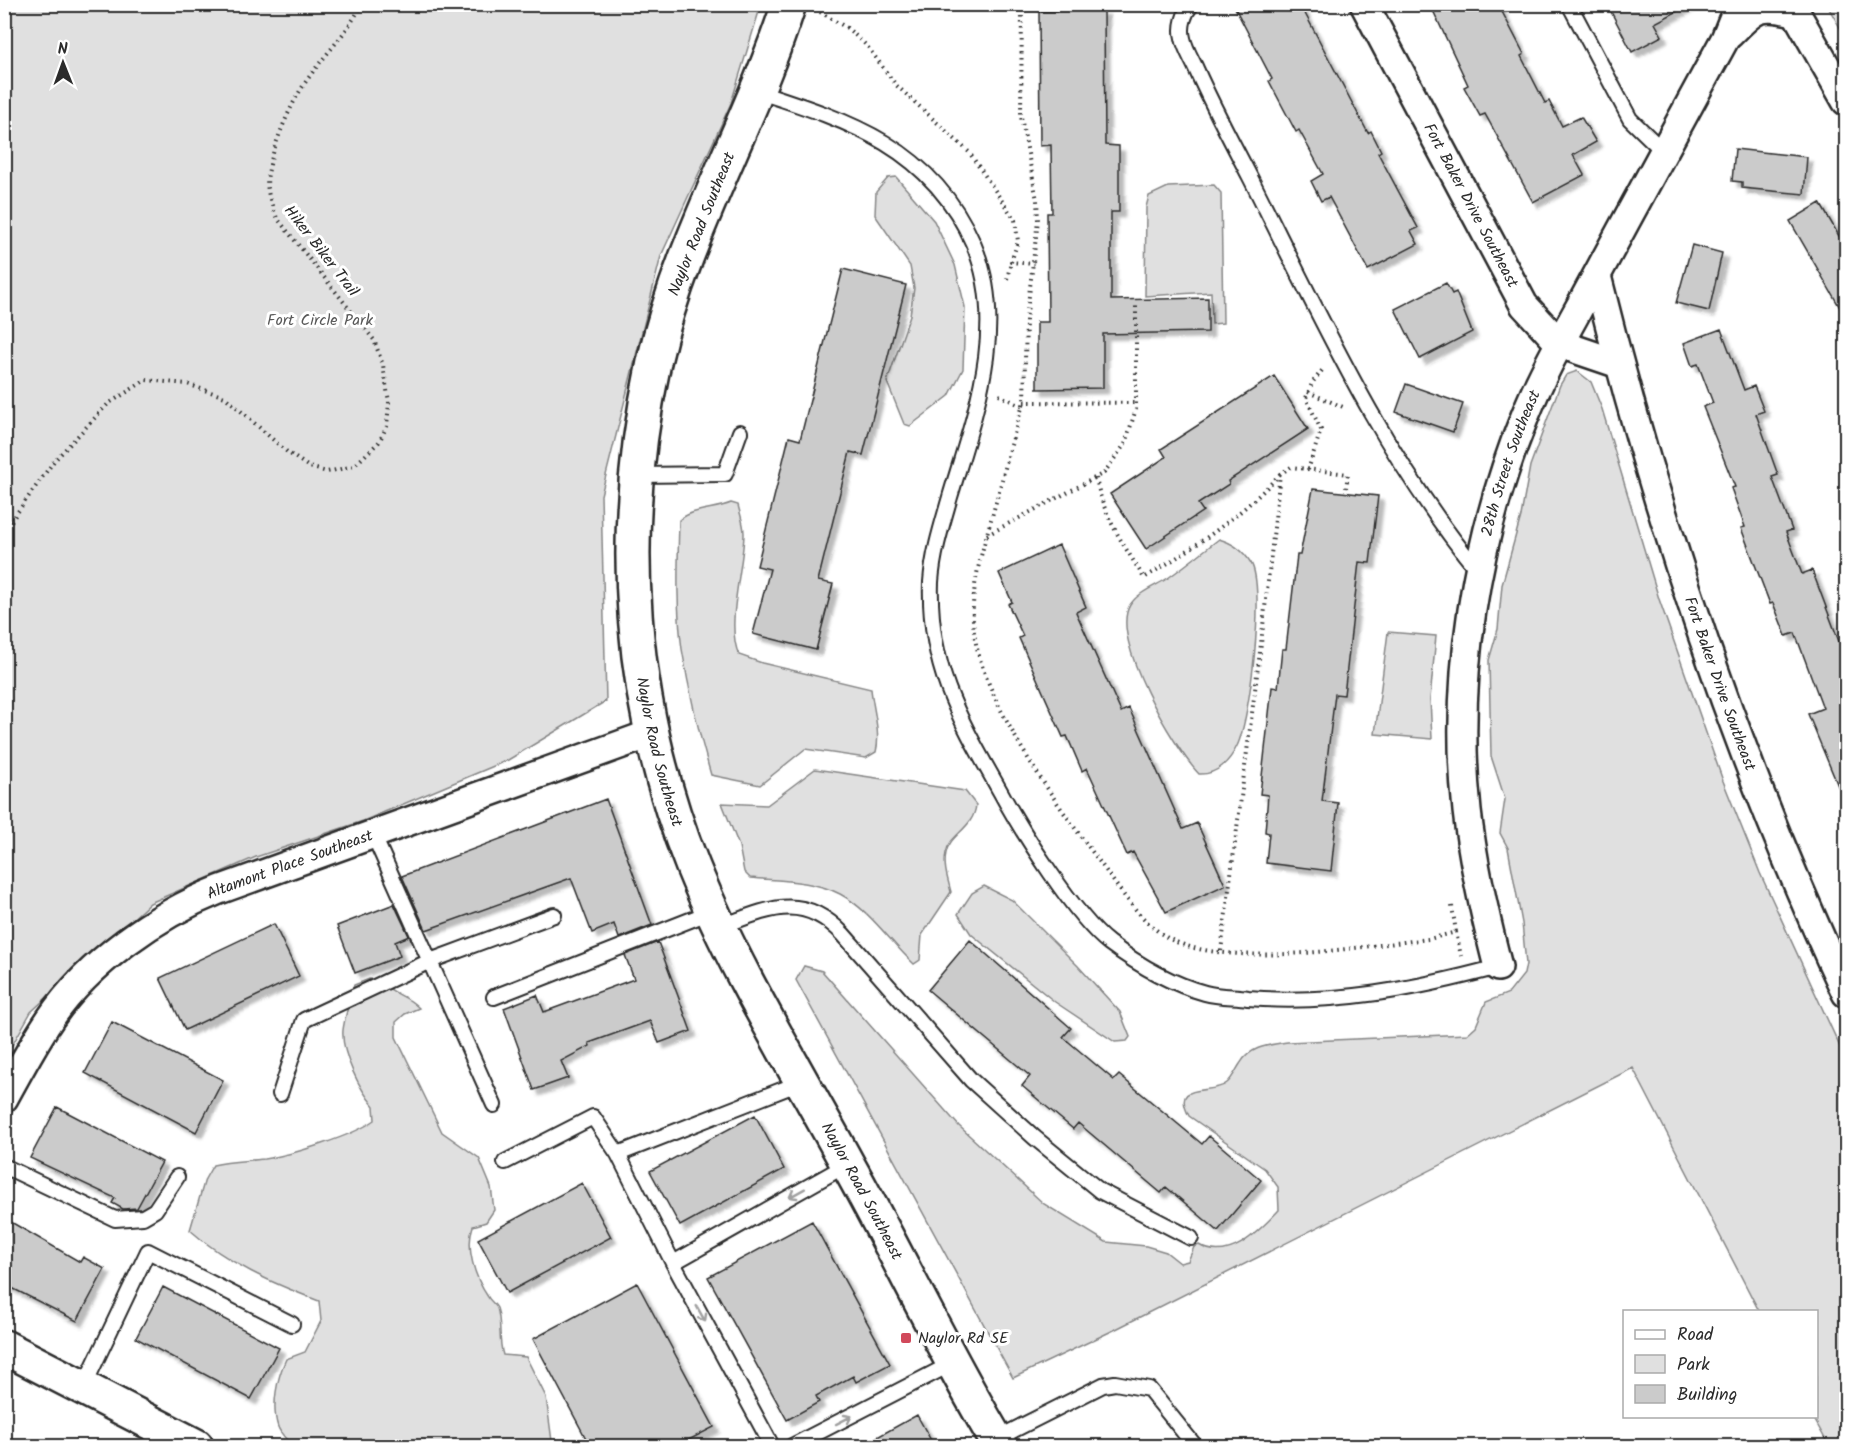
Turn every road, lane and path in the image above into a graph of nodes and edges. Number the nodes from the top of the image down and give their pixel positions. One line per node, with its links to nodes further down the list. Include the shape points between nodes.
1 (362, 4): 27 (path, Hiker Biker Trail, via 352,25 305,83 290,110 268,175 269,198 277,218 374,340 389,402 387,426 379,442 354,466 327,472 309,467 287,452 225,397 187,384 146,380 108,404 54,461)
2 (1022, 4): 13 (path, via 1021,117 1037,200)
3 (1192, 4): 17 (lane, via 1183,20 1183,38 1206,92)
4 (1364, 4): 16 (street, Fort Baker Drive Southeast, via 1524,305)
5 (1569, 4): 12 (lane, via 1630,118)
6 (1739, 4): 9 (street, 28th Street Southeast)
7 (804, 8): 11 (street, Naylor Road Southeast); 13 (path, via 847,28 867,46 896,85 969,152 1014,220 1018,241 1011,262)
8 (1793, 8): 9 (street, via 1771,6 1753,11); 10 (street)
9 (1725, 39): 12 (street, 28th Street Southeast)
10 (1843, 88)
11 (757, 91): 24 (street, Naylor Road Southeast, via 672,296 647,399); 37 (lane, via 873,134 916,163 949,199 974,245 986,289 988,335 977,402 931,579 939,666 956,712 1006,803 1072,902 1107,942 1157,974 1206,994 1271,999 1344,997 1432,985)
12 (1664, 152): 14 (street, 28th Street Southeast)
13 (1034, 264): 19 (path, via 1026,321)
14 (1597, 276): 16 (street, 28th Street Southeast); 18 (street, Fort Baker Drive Southeast)
15 (1136, 302): 20 (path)
16 (1560, 344): 18 (street, Fort Baker Drive Southeast); 29 (street, 28th Street Southeast, via 1525,415 1505,469)
17 (1339, 352): 22 (path, via 1317,375 1306,398 1321,430); 29 (lane, via 1447,533)
18 (1619, 364): 38 (street, Fort Baker Drive Southeast, via 1656,496 1716,679)
19 (1024, 402): 20 (path); 28 (path)
20 (1136, 403): 25 (path, via 1125,444)
21 (740, 432): 24 (lane, via 725,474)
22 (1308, 470): 23 (path, via 1291,467); 26 (path, via 1348,474)
23 (1280, 474): 25 (path, via 1250,506 1211,537 1144,578 1110,523); 34 (path)
24 (636, 475): 30 (street, Naylor Road Southeast, via 633,597)
25 (1096, 478): 28 (path)
26 (1346, 488)
27 (4, 531)
28 (987, 535): 34 (path, via 976,578 974,632 991,687 1023,747 1063,811 1146,919 1168,938 1193,948)
29 (1479, 572): 36 (street, 28th Street Southeast, via 1466,666 1464,770 1475,865)
30 (650, 734): 31 (street, Altamont Place Southeast); 33 (street, Naylor Road Southeast, via 685,845)
31 (373, 834): 35 (lane); 42 (street, Altamont Place Southeast, via 194,900 147,927 89,975 58,1008)
32 (554, 915): 35 (lane)
33 (716, 919): 39 (lane); 40 (street, Naylor Road Southeast); 49 (lane, via 773,907 794,906 820,914 843,934 971,1080 1035,1137 1100,1191)
34 (1221, 951): 37 (path, via 1268,954 1429,939 1456,932)
35 (430, 961): 41 (lane, via 304,1020); 43 (lane)
36 (1498, 967): 37 (lane)
37 (1465, 976)
38 (1846, 993)
39 (494, 997)
40 (802, 1082): 44 (lane); 46 (street, Naylor Road Southeast)
41 (280, 1094)
42 (4, 1098)
43 (494, 1105)
44 (618, 1154): 45 (lane, via 593,1117); 50 (lane)
45 (505, 1161)
46 (848, 1164): 50 (lane, one-way to 50); 53 (street, Naylor Road Southeast)
47 (4, 1166): 48 (lane, via 115,1219 143,1217 155,1210)
48 (177, 1177)
49 (1191, 1238)
50 (673, 1263): 57 (lane, one-way to 57)
51 (292, 1324): 54 (lane, via 148,1251)
52 (4, 1347): 54 (street)
53 (954, 1363): 55 (street, Naylor Road Southeast); 58 (lane, one-way to 53)
54 (83, 1388): 56 (street)
55 (998, 1443): 59 (lane, via 1103,1384 1115,1383 1149,1389)
56 (196, 1446)
57 (772, 1446)
58 (792, 1446)
59 (1195, 1446)

